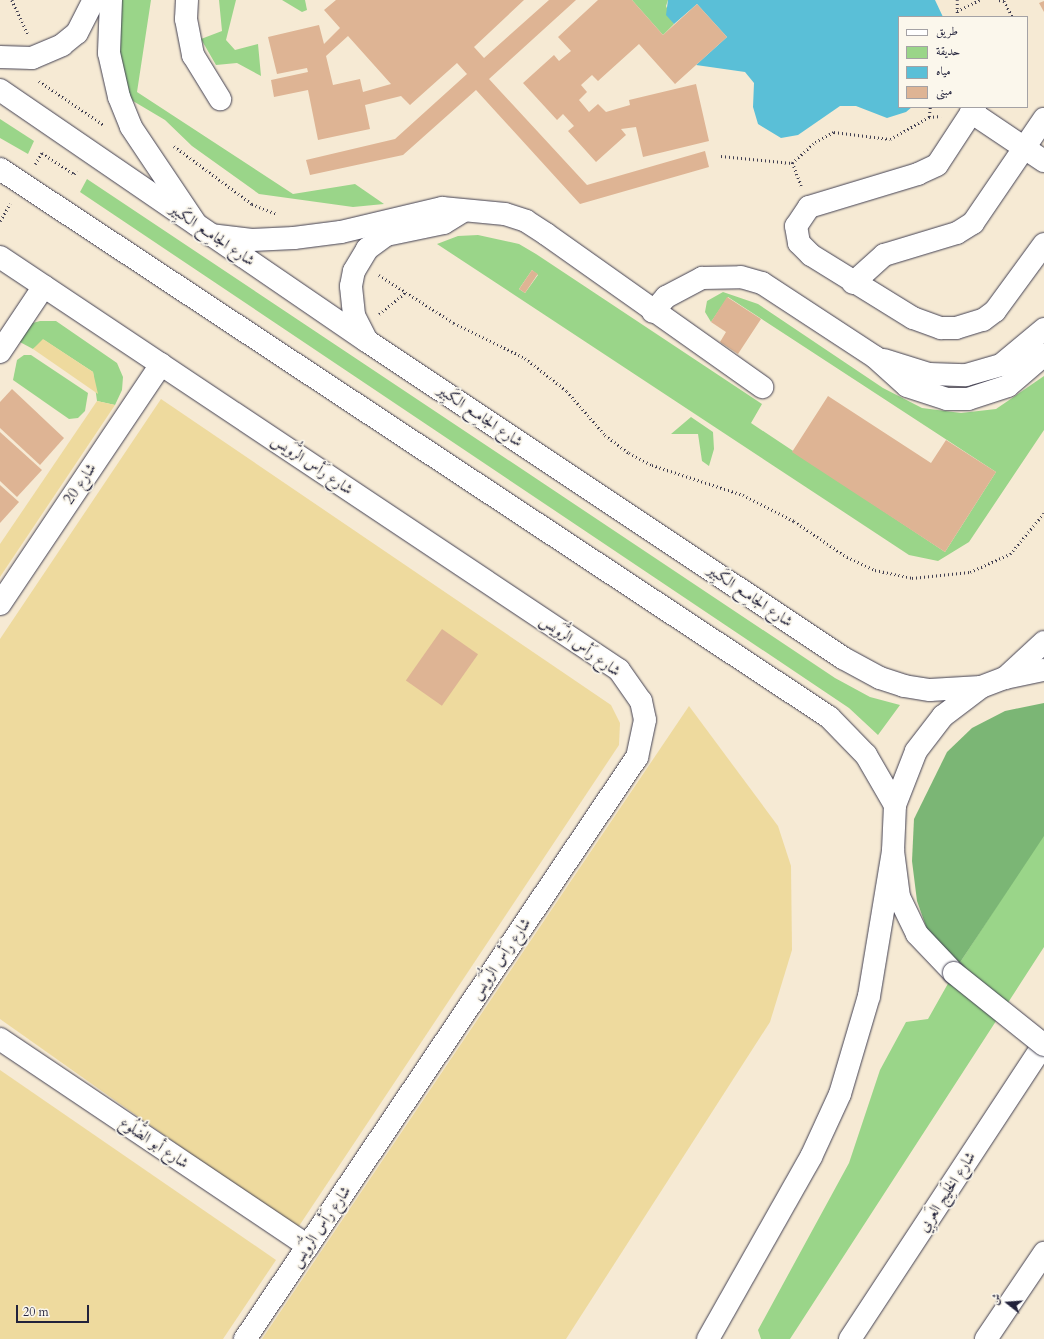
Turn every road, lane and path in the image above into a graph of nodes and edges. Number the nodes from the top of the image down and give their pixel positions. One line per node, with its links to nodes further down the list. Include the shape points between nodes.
1 (12, 0): 13 (path, via 29,39)
2 (94, 0): 13 (main road, via 77,32 62,45)
3 (111, 0): 20 (main road, via 109,53)
4 (187, 0): 15 (main road, via 186,19 193,55)
5 (957, 0): 9 (path)
6 (980, 0): 9 (path)
7 (999, 0): 8 (path)
8 (1005, 1): 11 (path)
9 (957, 11): 10 (path)
10 (957, 16)
11 (1012, 16)
12 (0, 57): 13 (main road)
13 (32, 58): 20 (path, via 37,79 111,130)
14 (0, 90): 23 (main road, شارع الجامِع الكَبِير)
15 (220, 99)
16 (930, 108): 18 (path)
17 (970, 114): 18 (path); 22 (main road); 29 (main road, via 944,157 928,170)
18 (929, 117): 26 (path, via 890,139 834,132 815,142)
19 (1044, 119): 22 (main road)
20 (131, 127): 33 (main road)
21 (169, 142): 31 (path, via 252,204)
22 (1025, 148): 25 (main road); 37 (main road, via 973,224 957,233 884,255)
23 (89, 151): 28 (path, via 74,174 42,153); 33 (main road, شارع الجامِع الكَبِير)
24 (721, 156): 26 (path)
25 (1044, 161)
26 (792, 163): 29 (path)
27 (0, 169): 28 (main road)
28 (22, 184): 32 (path); 54 (main road, via 830,717 866,755)
29 (809, 207): 37 (main road, via 796,226 799,243 811,255)
30 (463, 211): 33 (main road, via 431,209 341,232 272,240); 36 (main road, via 444,223 386,235 367,249); 40 (main road, via 498,213 526,221)
31 (281, 215)
32 (0, 221)
33 (204, 230): 42 (main road, شارع الجامِع الكَبِير)
34 (1044, 244): 37 (main road, via 995,311 970,326 941,328 927,324)
35 (0, 257): 38 (main road, شارع رَأس الرُّوَيس)
36 (358, 265): 39 (path); 42 (main road, via 354,271 352,300)
37 (853, 283)
38 (44, 286): 43 (main road); 46 (main road, شارع رَأس الرُّوَيس)
39 (406, 292): 42 (path); 48 (path, via 454,323 525,358 567,391 605,435 629,453 755,501 794,521 847,557 875,570 912,578 970,572 1010,554)
40 (653, 312): 45 (main road, via 666,297 702,278 741,277 782,294); 47 (main road)
41 (1044, 329): 45 (main road, via 1001,365 966,375 929,374)
42 (364, 335): 53 (main road, شارع الجامِع الكَبِير, via 843,658 880,678 904,686 930,690)
43 (0, 352)
44 (1044, 355): 45 (main road, via 1008,386 968,399 926,394 907,386)
45 (875, 357)
46 (161, 364): 49 (main road, شارع 20); 58 (main road, شارع رَأس الرُّوَيس, via 619,670 641,701 645,720 637,757)
47 (762, 388)
48 (1044, 513)
49 (0, 604)
50 (1044, 642): 52 (main road)
51 (1044, 670): 52 (main road)
52 (1006, 678): 53 (main road)
53 (981, 687): 54 (main road, via 943,716 916,751)
54 (895, 806): 55 (main road)
55 (892, 851): 57 (main road, bridge, via 899,897 917,934 954,974); 61 (main road, via 869,996 840,1094 811,1157)
56 (0, 1039): 58 (main road, شارع أبو الضُّلُوع)
57 (1044, 1044): 62 (main road, شارع الخَلِيج العَربِي)
58 (308, 1246): 60 (main road, شارع رَأس الرُّوَيس)
59 (1044, 1252): 63 (main road)
60 (245, 1339)
61 (708, 1339)
62 (850, 1339)
63 (986, 1339)

